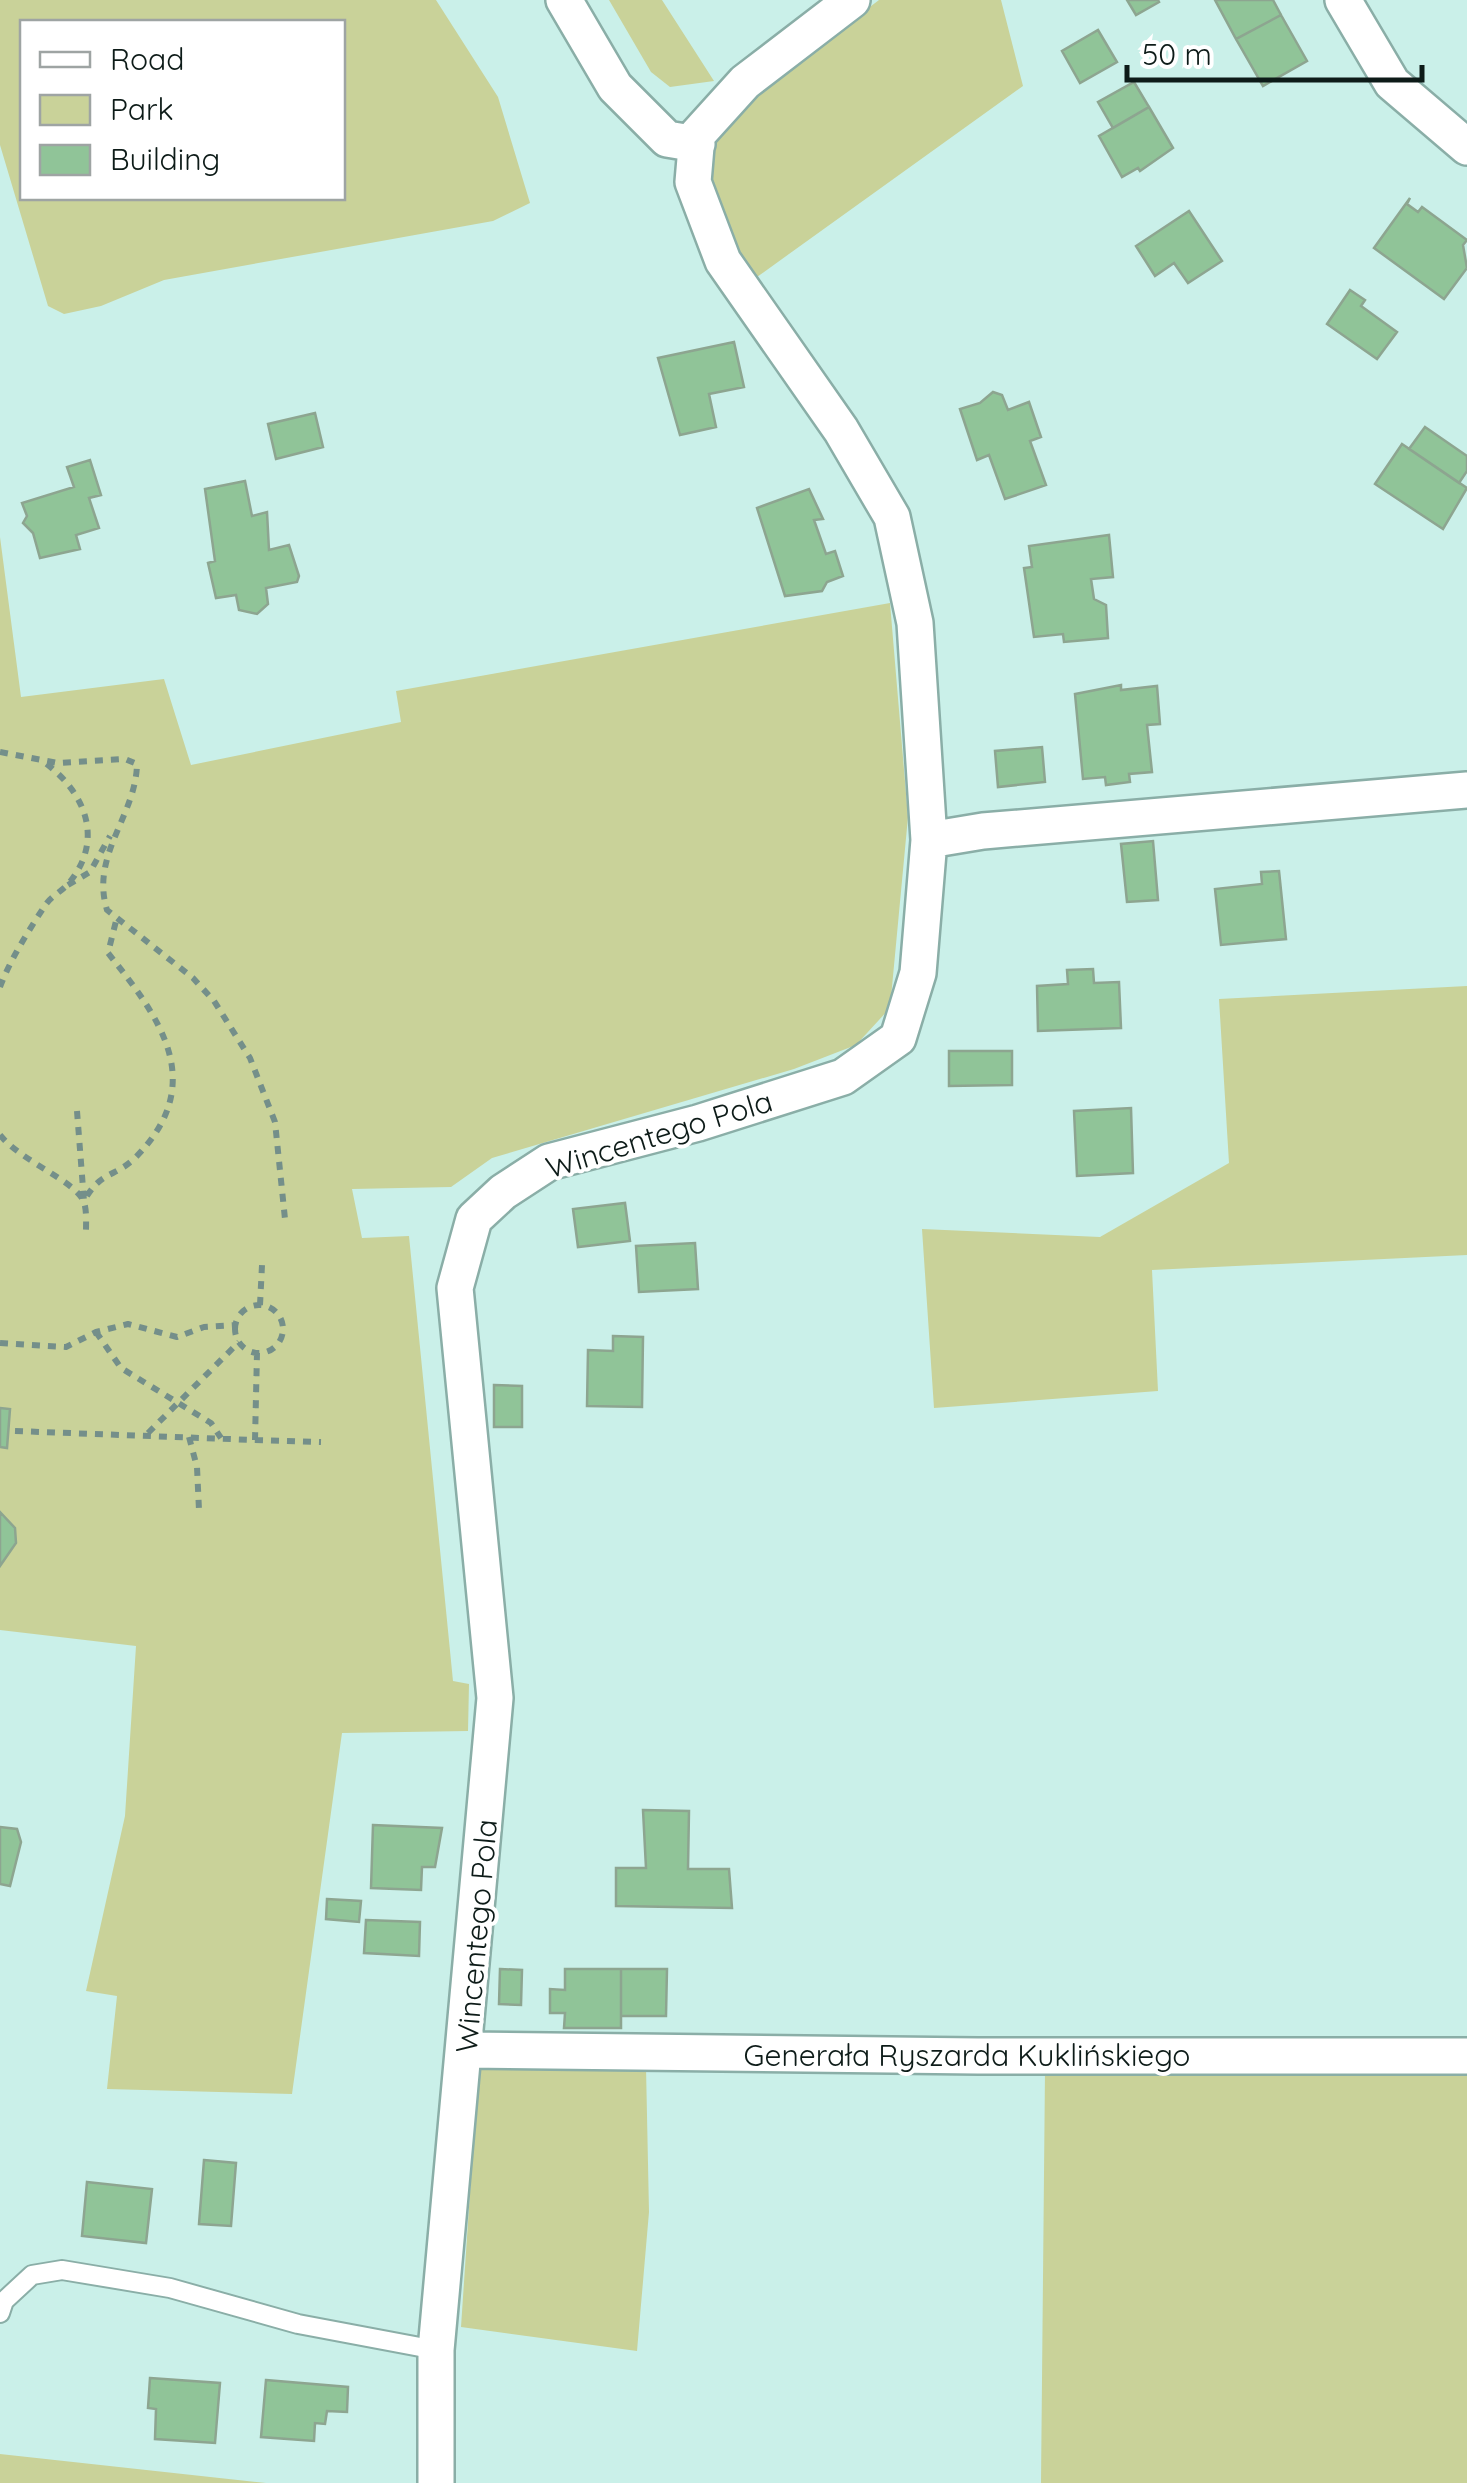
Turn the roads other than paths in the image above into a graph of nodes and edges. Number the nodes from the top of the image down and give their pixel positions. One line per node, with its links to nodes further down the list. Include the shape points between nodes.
1 (564, 0): 4 (street, via 614,87 667,139)
2 (852, 0): 4 (street, via 745,82)
3 (1343, 0): 5 (street, via 1392,82)
4 (696, 144): 7 (street, Wincentego Pola, via 694,182 723,262 892,517 914,623)
5 (1467, 147)
6 (1467, 790): 7 (street, via 982,830)
7 (929, 840): 8 (street, Wincentego Pola, via 918,973 898,1038 842,1077 549,1162 474,1219 455,1288 495,1698)
8 (467, 2050): 9 (street, Generała Ryszarda Kuklińskiego); 11 (street, Wincentego Pola)
9 (1467, 2056)
10 (0, 2313): 11 (lane, via 32,2276 62,2270)
11 (436, 2350): 12 (street, Wincentego Pola)
12 (436, 2483)

